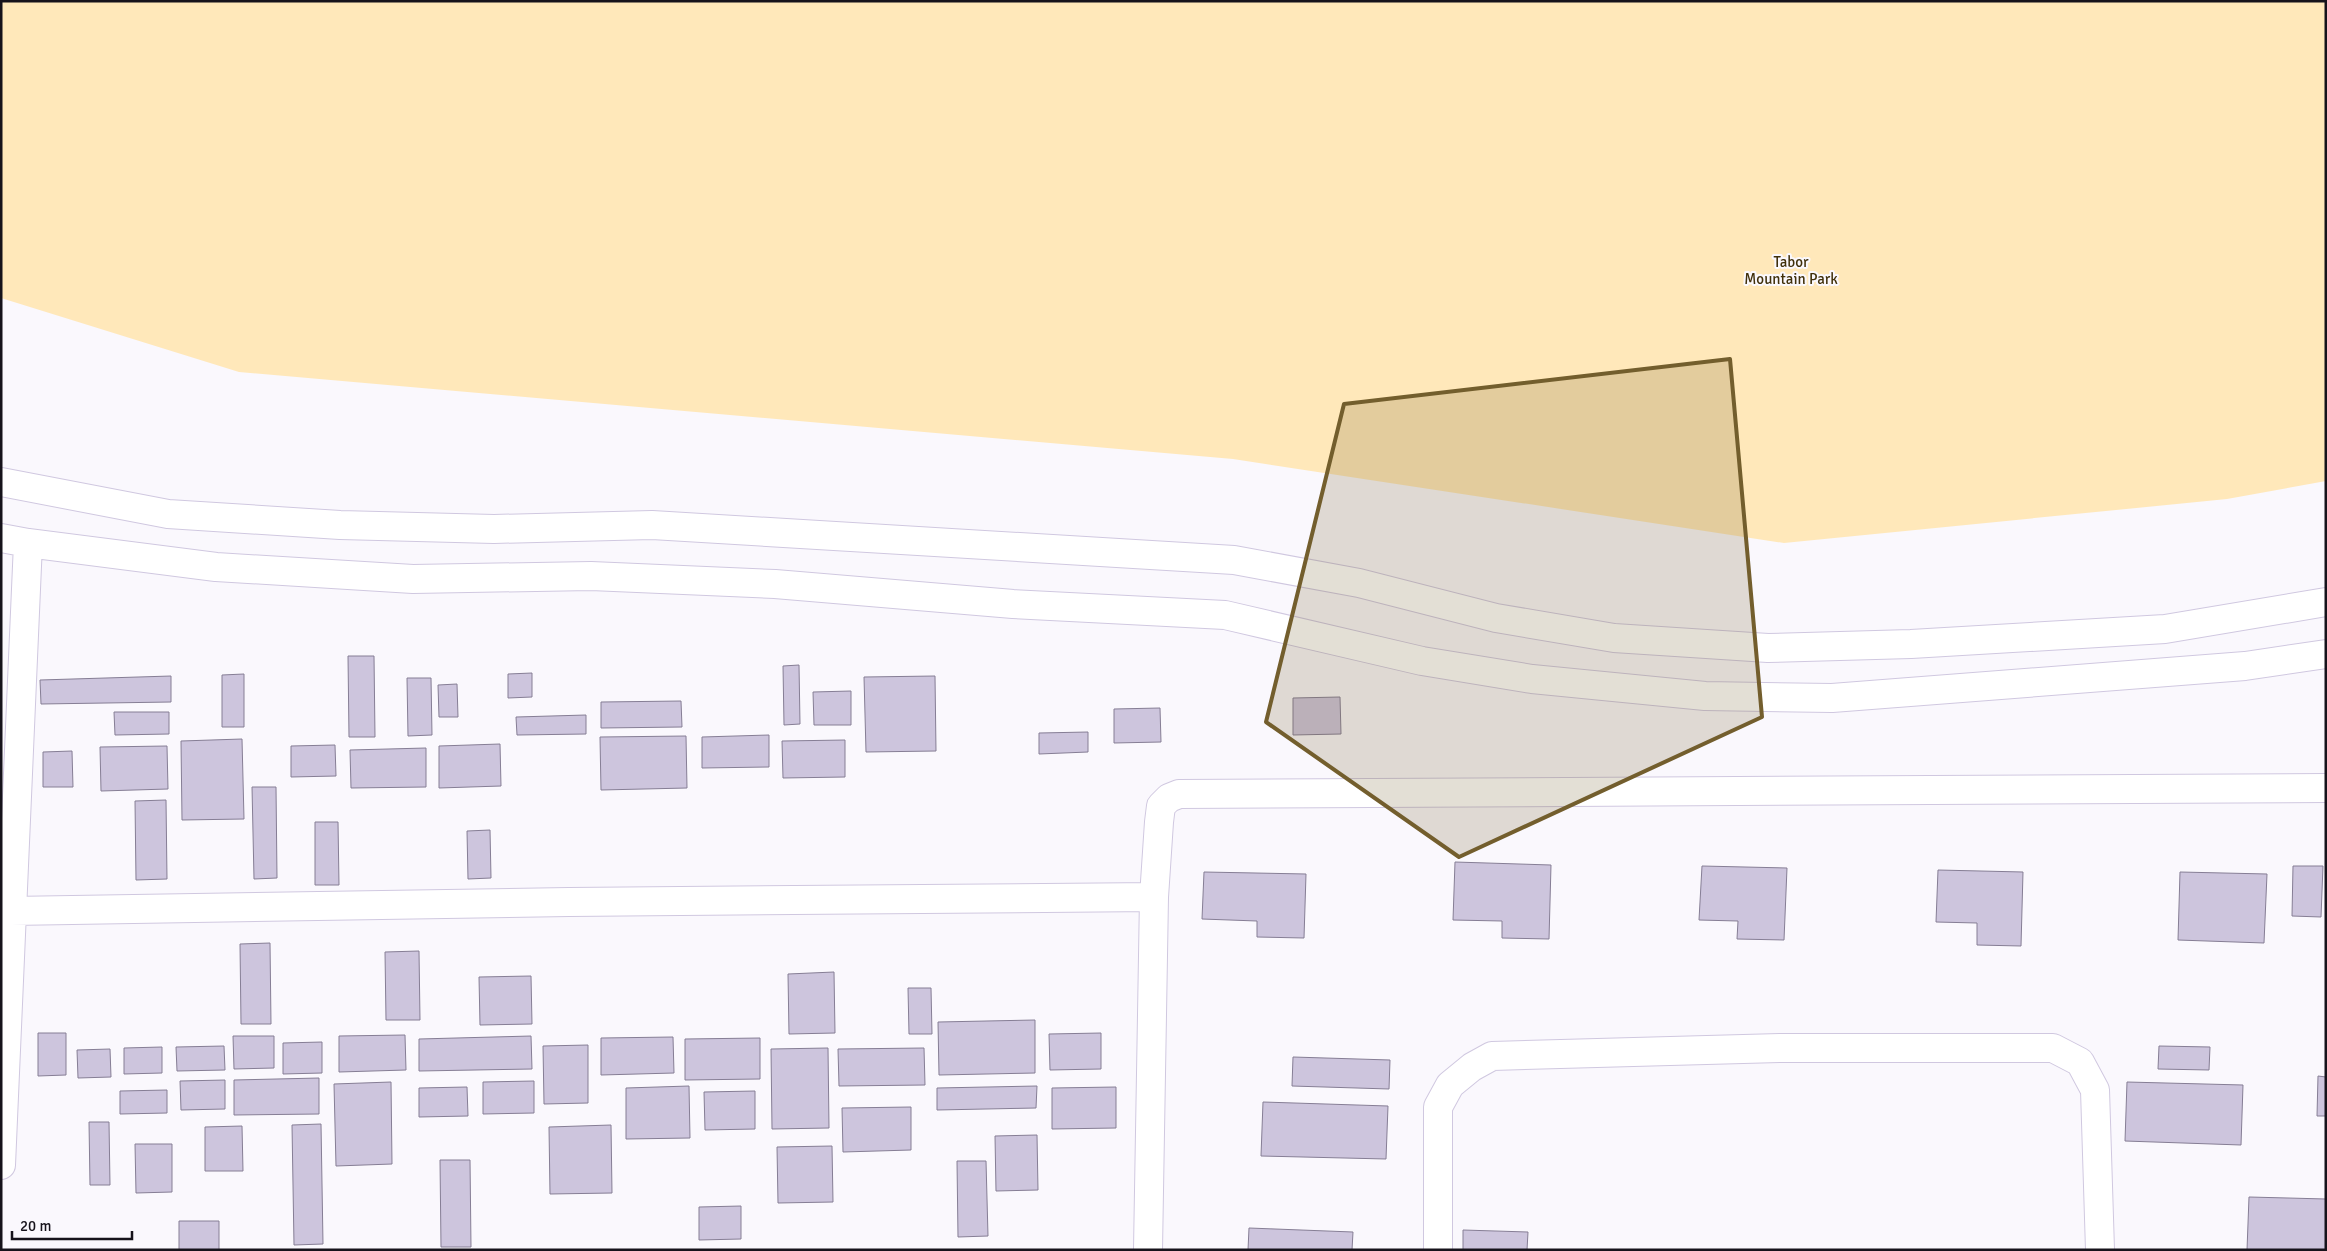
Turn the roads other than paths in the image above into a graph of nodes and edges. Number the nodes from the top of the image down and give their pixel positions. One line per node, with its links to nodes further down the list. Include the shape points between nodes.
1 (1, 482): 4 (street, via 168,514 340,525 494,528 652,525 1234,560 1359,583 1496,618 1614,638 1768,648 1911,644 2165,629)
2 (1, 538): 3 (street)
3 (28, 543): 5 (street, via 226,568 413,579 591,576 765,584 1013,604 1225,615 1422,662 1532,679 1705,696 1842,697 2245,666); 8 (street)
4 (2326, 602)
5 (2326, 654)
6 (2326, 788): 7 (street, via 1179,794 1161,806)
7 (1154, 897): 8 (street); 10 (street)
8 (11, 911): 9 (street)
9 (1, 1165)
10 (1148, 1250)
11 (1438, 1250): 12 (street, via 1438,1107 1450,1085 1472,1066 1492,1056 1780,1048 2053,1048 2080,1062 2095,1090)
12 (2100, 1250)

